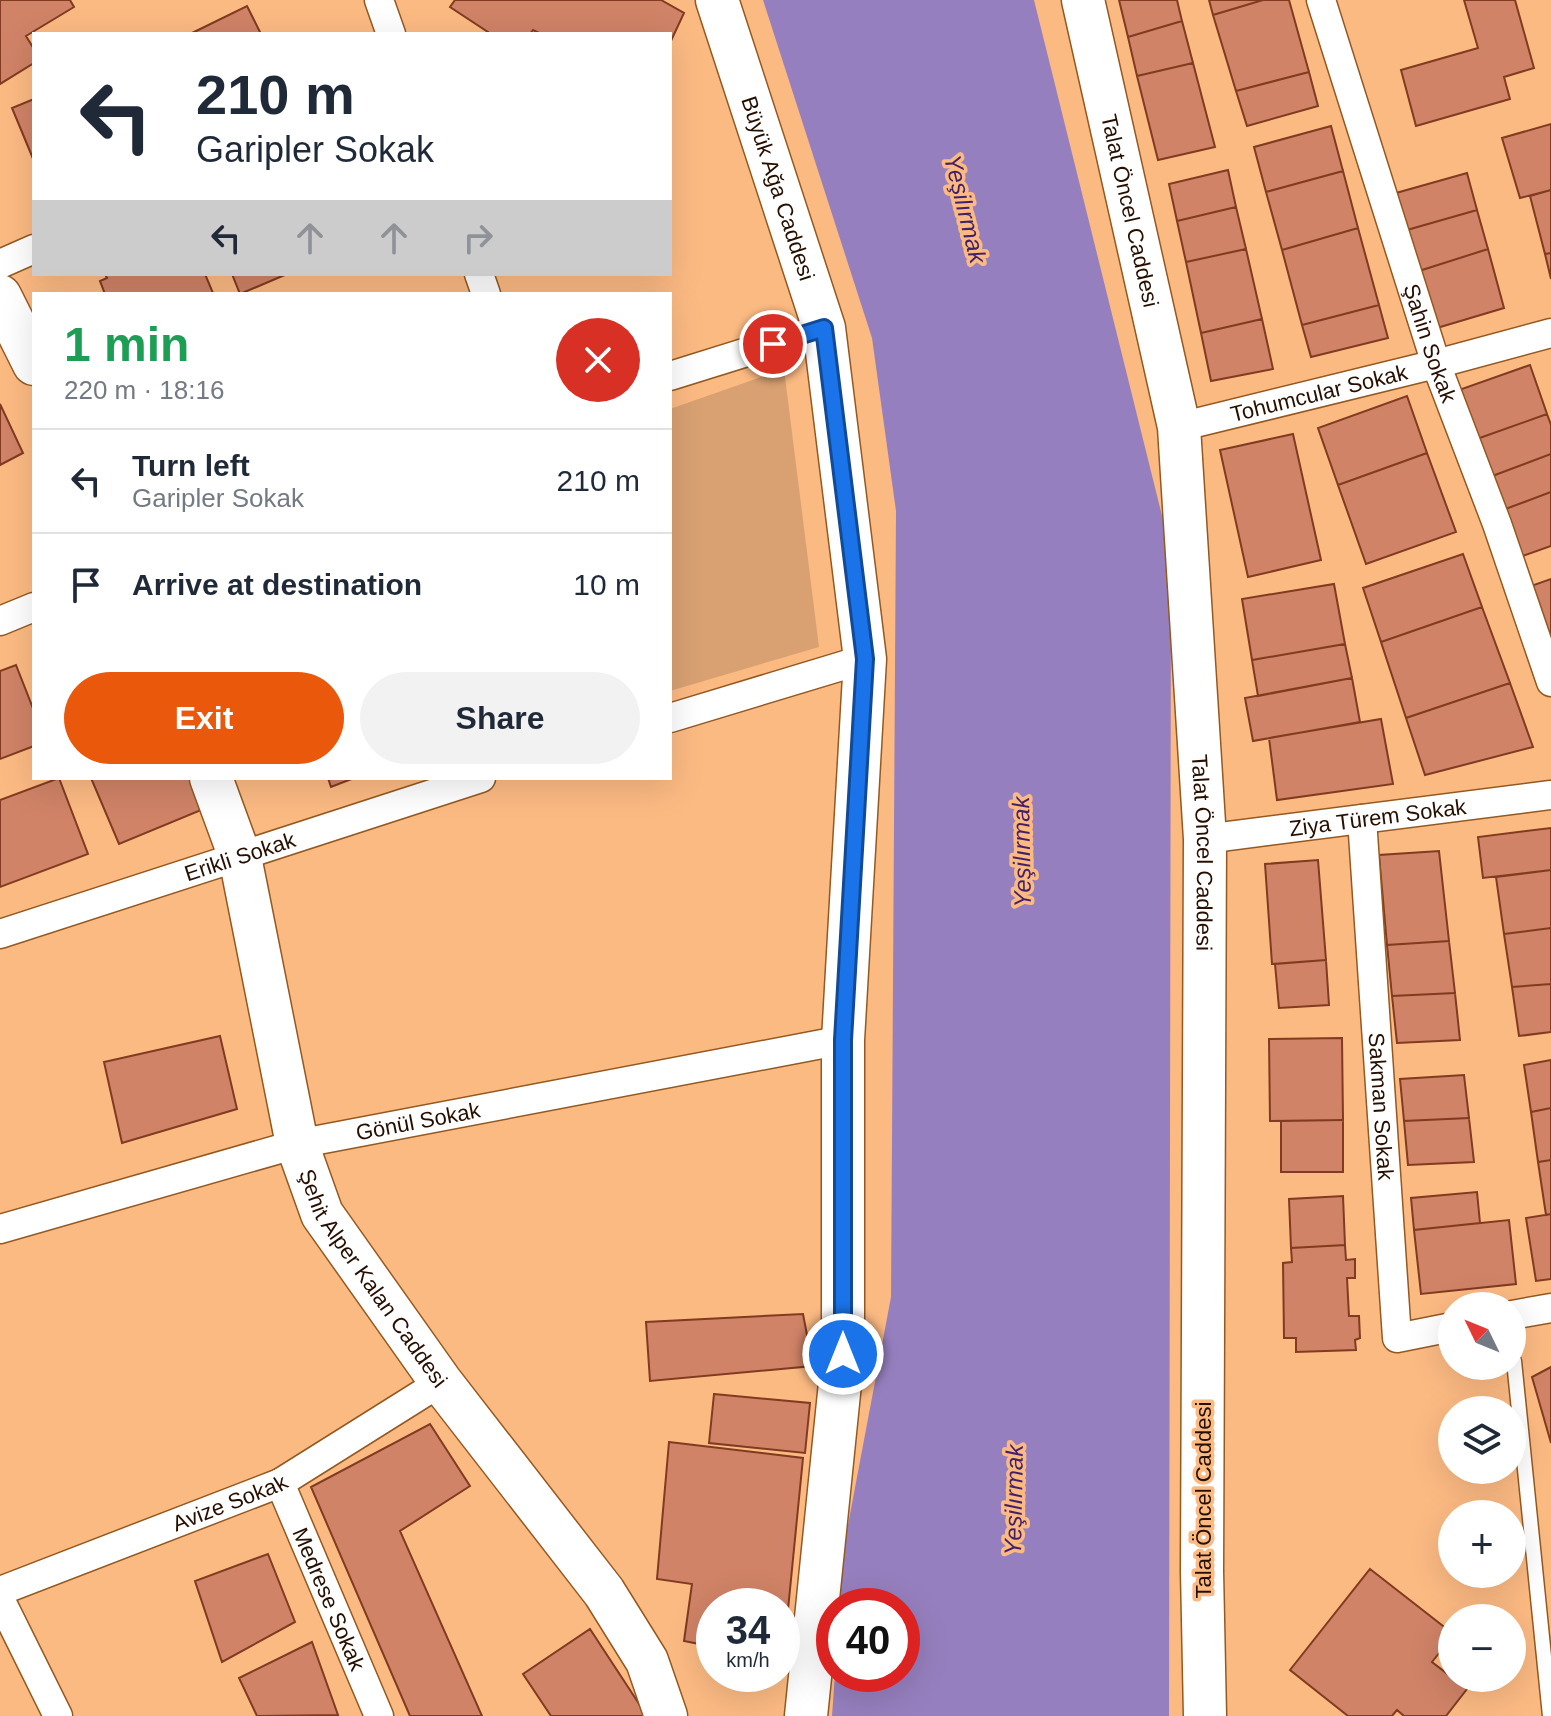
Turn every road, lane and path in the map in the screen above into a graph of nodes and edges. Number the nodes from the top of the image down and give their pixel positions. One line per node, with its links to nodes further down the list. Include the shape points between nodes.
1 (379, 0): 5 (street)
2 (717, 0): 9 (street, Büyük Ağa Caddesi)
3 (1083, 0): 14 (street, Talat Öncel Caddesi)
4 (1321, 0): 12 (street, Şahin Sokak)
5 (390, 32)
6 (32, 250): 7 (street)
7 (0, 264)
8 (0, 296): 11 (street)
9 (824, 328): 13 (street); 17 (street, Büyük Ağa Caddesi)
10 (1551, 333): 12 (street, Tohumcular Sokak)
11 (32, 360)
12 (1436, 364): 14 (street, Tohumcular Sokak); 18 (street, Şahin Sokak)
13 (672, 375)
14 (1179, 427): 24 (street, Talat Öncel Caddesi)
15 (32, 608): 16 (street)
16 (0, 621)
17 (865, 659): 19 (street); 27 (street, Büyük Ağa Caddesi)
18 (1551, 682)
19 (672, 717)
20 (212, 780): 25 (street, Şehit Alper Kalan Caddesi)
21 (475, 780): 25 (street, Erikli Sokak)
22 (1551, 795): 23 (street, Ziya Türem Sokak)
23 (1362, 819): 24 (street, Ziya Türem Sokak); 32 (street, Sakman Sokak, via 1397,1338)
24 (1205, 839): 42 (street, Talat Öncel Caddesi)
25 (240, 857): 26 (street, Erikli Sokak); 28 (street, Şehit Alper Kalan Caddesi)
26 (0, 934)
27 (843, 1040): 28 (street, Gönül Sokak); 41 (street, Büyük Ağa Caddesi, via 843,1354)
28 (297, 1144): 29 (street, Gönül Sokak); 34 (street, Şehit Alper Kalan Caddesi, via 322,1214)
29 (0, 1229)
30 (1551, 1308): 31 (street)
31 (1526, 1312)
32 (1438, 1330)
33 (1516, 1380): 43 (lane)
34 (441, 1382): 35 (street, Avize Sokak); 40 (street, Şehit Alper Kalan Caddesi, via 604,1592 647,1661)
35 (280, 1483): 36 (street, Avize Sokak); 39 (street, Medrese Sokak)
36 (0, 1591)
37 (0, 1599): 38 (street)
38 (58, 1716)
39 (379, 1716)
40 (666, 1716)
41 (806, 1716)
42 (1205, 1716)
43 (1550, 1716)

